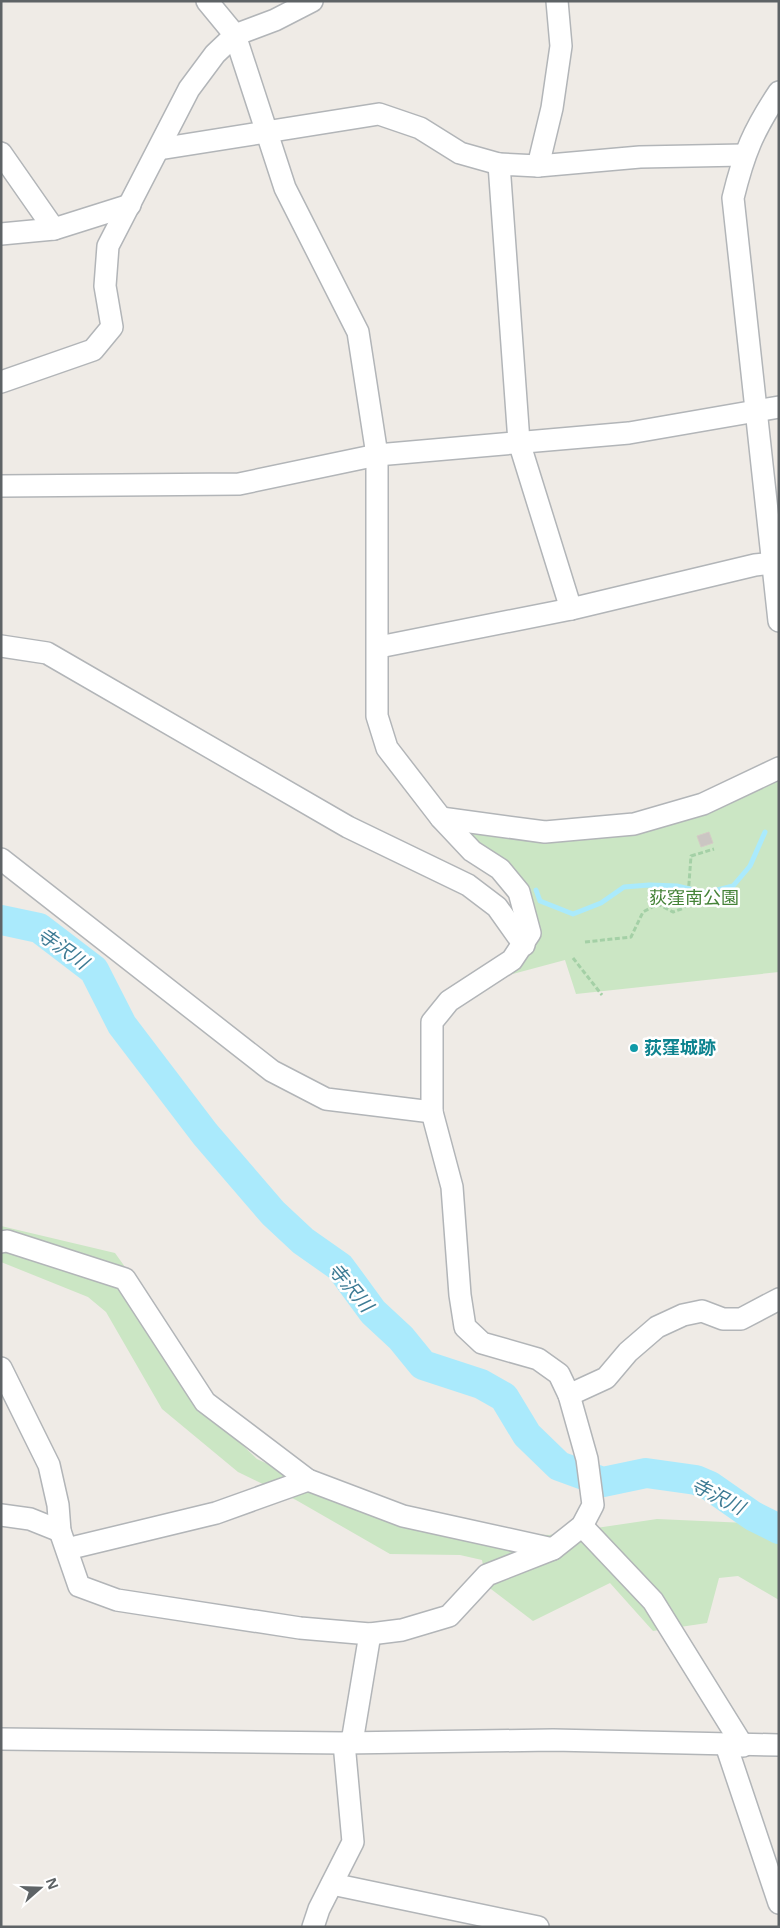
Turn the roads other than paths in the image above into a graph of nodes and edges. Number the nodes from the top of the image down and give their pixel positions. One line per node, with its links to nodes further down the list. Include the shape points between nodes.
1 (207, 1): 4 (street)
2 (312, 1): 4 (street)
3 (557, 1): 11 (street, via 561,46 552,108)
4 (235, 35): 6 (street); 7 (street, via 214,54 189,89)
5 (779, 92): 9 (street, via 759,122)
6 (266, 131): 7 (street); 10 (street, via 378,114 420,128 460,154); 19 (street, via 285,188 358,332)
7 (159, 148): 12 (street)
8 (1, 153): 13 (street)
9 (744, 155): 11 (street, via 640,157); 17 (street, via 733,198)
10 (499, 164): 11 (street); 18 (street)
11 (538, 166)
12 (130, 205): 13 (street); 15 (street, via 108,246 105,286 112,327 93,350)
13 (54, 228): 14 (street)
14 (1, 234)
15 (1, 382)
16 (779, 407): 17 (street)
17 (757, 412): 18 (street, via 629,433); 21 (street)
18 (519, 442): 19 (street); 22 (street)
19 (377, 455): 20 (street, via 239,484); 25 (street)
20 (1, 486)
21 (773, 563): 22 (street); 23 (street)
22 (571, 609): 25 (street)
23 (779, 621)
24 (1, 646): 29 (street, via 47,654 348,827 468,885 496,907)
25 (379, 647): 27 (street, via 377,716 387,748)
26 (779, 768): 27 (street, via 703,804 634,824 545,832)
27 (441, 818): 29 (street, via 472,851 500,869 519,892 530,933)
28 (1, 859): 30 (street, via 272,1071 326,1099)
29 (524, 945): 30 (street, via 512,960 449,1001 432,1022)
30 (432, 1112): 34 (street, via 452,1187 465,1327 482,1343 538,1359 559,1374)
31 (1, 1242): 35 (street, via 7,1241 125,1279 204,1402)
32 (779, 1299): 34 (street, via 742,1319 723,1319 702,1312 683,1315 657,1327 628,1352 606,1378)
33 (1, 1368): 38 (street, via 49,1465)
34 (569, 1395): 37 (street, via 587,1459 593,1505)
35 (308, 1480): 38 (street, via 216,1513); 39 (street, via 403,1516)
36 (1, 1515): 38 (street, via 30,1519)
37 (582, 1526): 39 (street); 43 (street, via 653,1601)
38 (64, 1540): 40 (street, via 79,1586 117,1600 300,1628)
39 (554, 1549): 40 (street, via 488,1575 449,1616 402,1630)
40 (370, 1634): 42 (street)
41 (1, 1739): 42 (street)
42 (348, 1742): 43 (street, via 553,1740); 45 (street, via 353,1842)
43 (735, 1745): 44 (street); 46 (street)
44 (779, 1745)
45 (332, 1884): 47 (street, via 318,1909); 48 (street)
46 (779, 1903)
47 (313, 1927)
48 (538, 1927)

